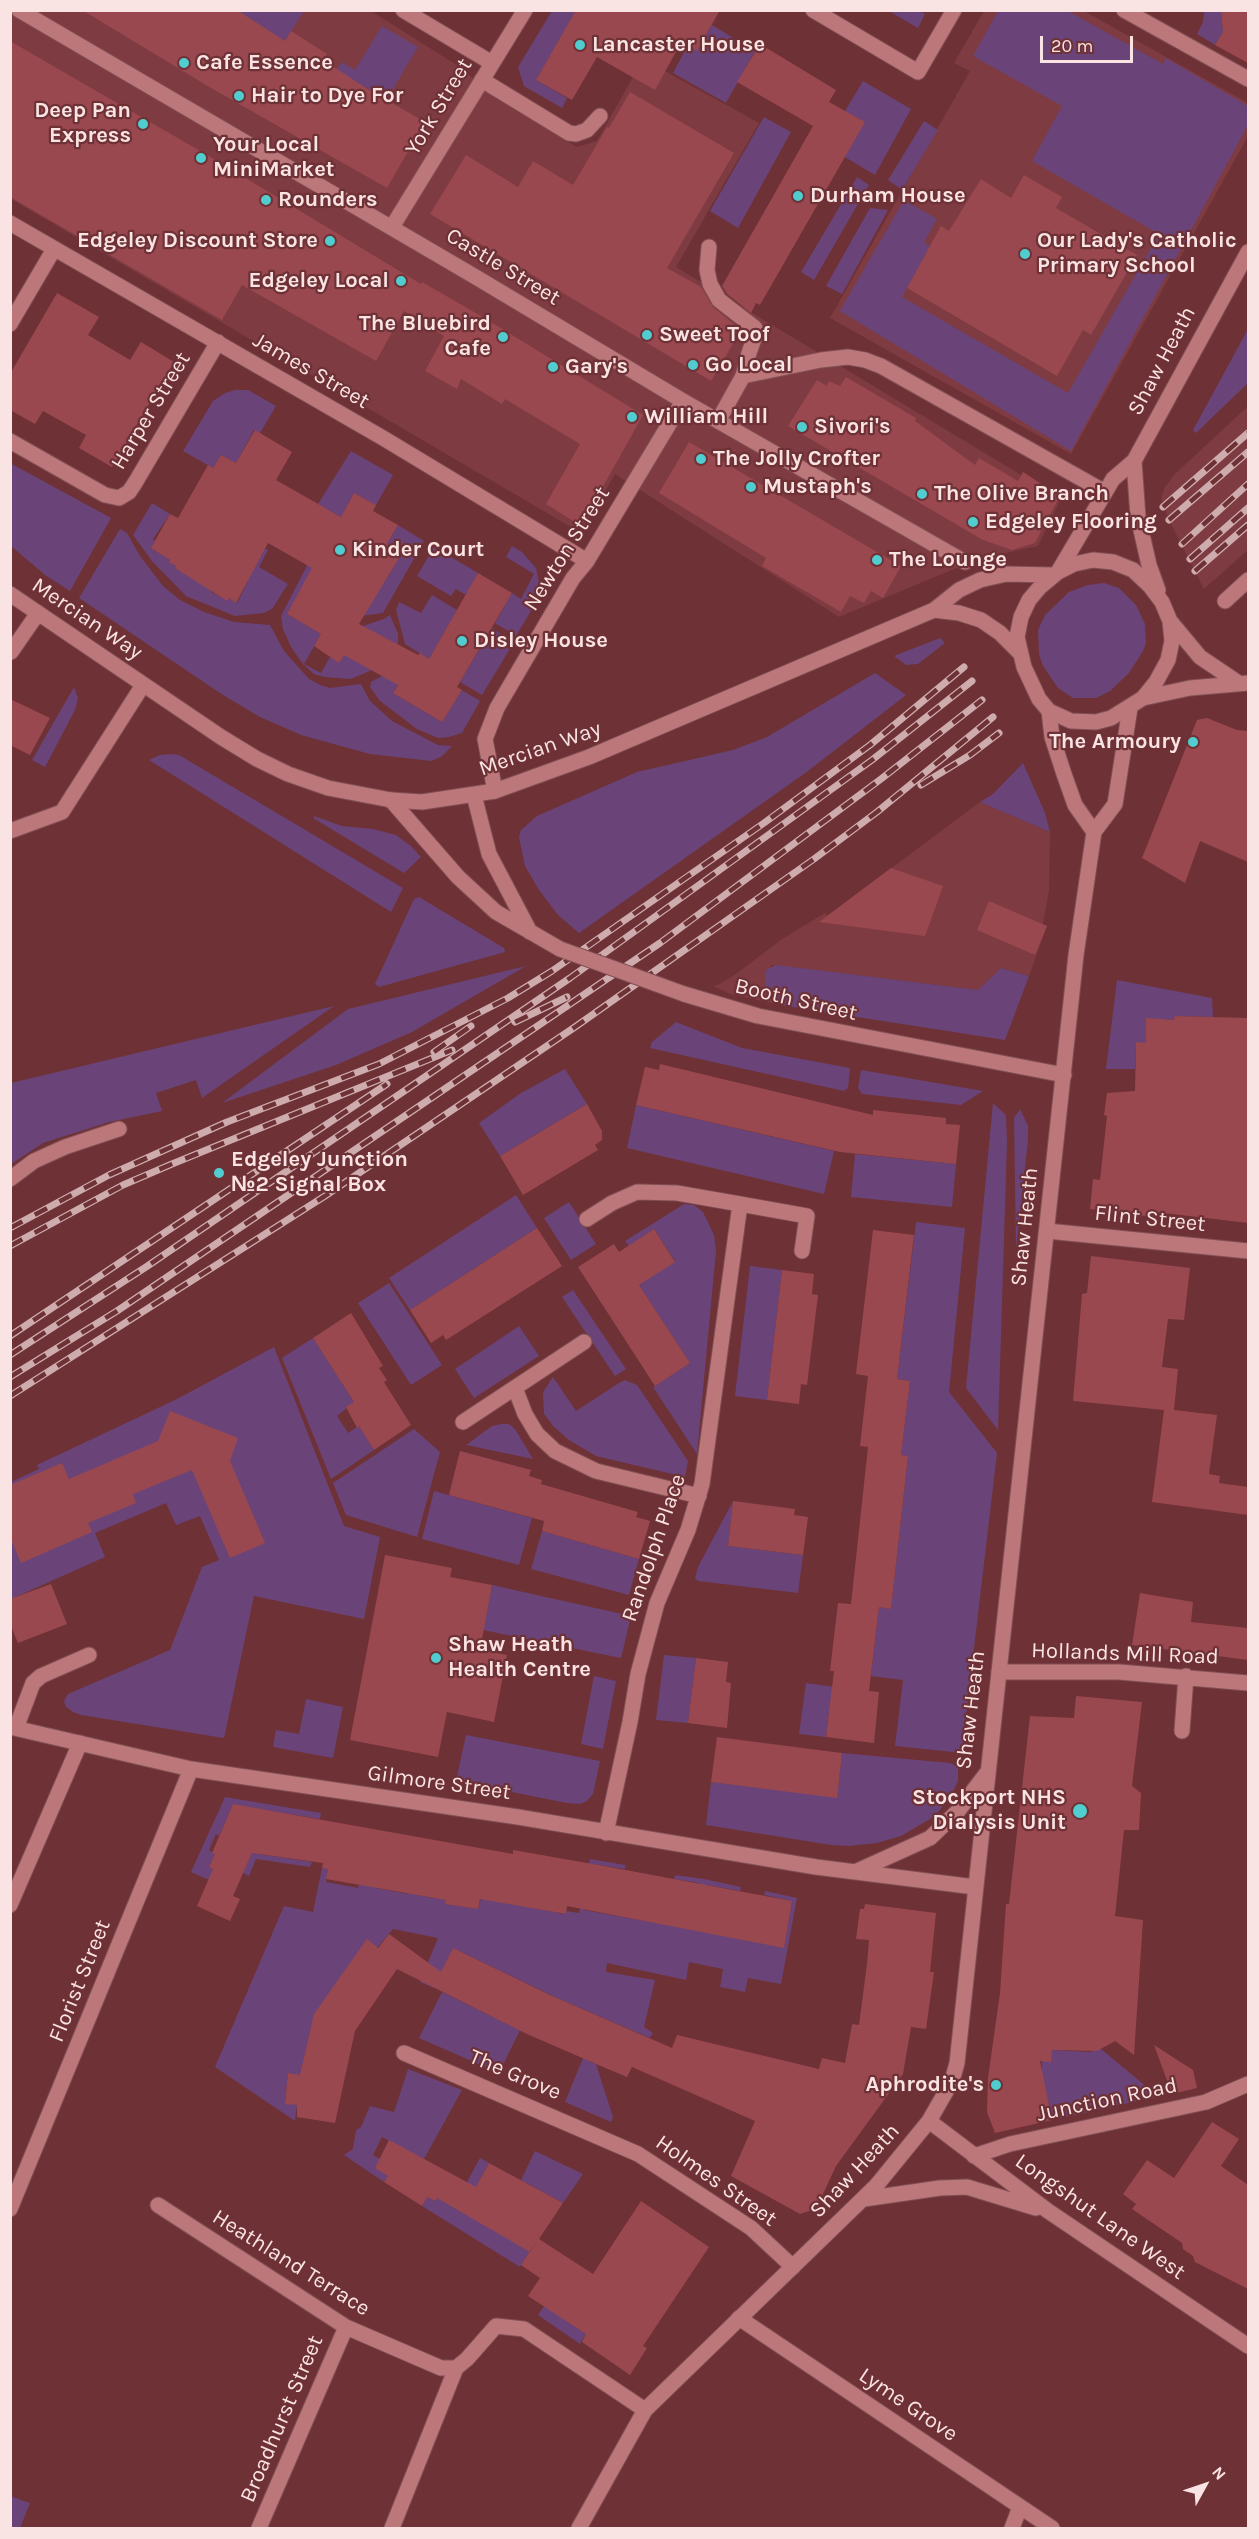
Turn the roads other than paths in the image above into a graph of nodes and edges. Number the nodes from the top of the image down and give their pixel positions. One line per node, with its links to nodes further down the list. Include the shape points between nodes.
1 (19, 10): 12 (street, Castle Street)
2 (404, 10): 7 (street)
3 (525, 10): 7 (street, York Street)
4 (813, 10): 5 (street, via 918,72)
5 (954, 10)
6 (1124, 10): 8 (street)
7 (492, 63): 9 (street, York Street)
8 (1248, 79)
9 (482, 80): 10 (street, via 569,133 587,130); 12 (street, York Street)
10 (600, 116)
11 (10, 223): 14 (street, James Street)
12 (392, 228): 19 (street, Castle Street)
13 (709, 247): 18 (street, via 707,270 718,300 755,328)
14 (54, 249): 16 (street); 17 (street, James Street)
15 (1248, 252): 22 (street, Shaw Heath)
16 (10, 324)
17 (218, 342): 21 (street, Harper Street, via 135,483 119,498 105,495); 24 (street, James Street)
18 (744, 376): 20 (street); 23 (street, via 820,360 865,360)
19 (683, 401): 20 (street, Castle Street); 24 (street, Newton Street)
20 (723, 424): 25 (street, Castle Street)
21 (10, 441)
22 (1134, 461): 23 (street, Shaw Heath, via 1113,479); 30 (street, via 1139,524)
23 (1105, 492): 26 (street, Shaw Heath)
24 (587, 561): 41 (street, Newton Street, via 567,588 487,732 486,754)
25 (965, 562)
26 (1055, 574): 30 (street, via 1093,560 1113,562 1133,570); 31 (street, Mercian Way, via 1006,574 980,580); 35 (street, via 1029,600 1021,617 1017,637)
27 (1248, 580): 29 (street)
28 (10, 594): 32 (street, Mercian Way)
29 (1225, 601)
30 (1162, 602): 33 (street)
31 (934, 610): 35 (street, via 981,620); 41 (street, Mercian Way, via 590,758)
32 (38, 613): 34 (street); 37 (street, Mercian Way)
33 (1170, 621): 36 (street, via 1200,657); 38 (street, via 1172,641 1168,660)
34 (11, 652)
35 (1020, 653): 40 (street, via 1039,699)
36 (1243, 682): 38 (street)
37 (143, 685): 43 (street, Mercian Way, via 221,737 288,774 328,788); 44 (street, via 62,812)
38 (1143, 698): 39 (street)
39 (1130, 708): 40 (street, via 1096,722 1071,721); 45 (street, Shaw Heath, via 1115,804)
40 (1049, 711): 45 (street, via 1052,737 1075,805)
41 (495, 791): 42 (street, Mercian Way)
42 (474, 795): 43 (street, Mercian Way, via 422,802); 46 (street, via 489,854)
43 (391, 800): 46 (street, Booth Street, via 471,889 496,912)
44 (10, 831)
45 (1094, 832): 47 (street, Shaw Heath)
46 (530, 932): 47 (street, Booth Street, bridge, via 560,949 758,1016)
47 (1064, 1075): 52 (street, Shaw Heath)
48 (119, 1129): 49 (street, via 34,1161)
49 (10, 1179)
50 (740, 1204): 51 (street, via 677,1193 637,1192); 53 (street, via 807,1216); 58 (street, Randolph Place)
51 (587, 1219)
52 (1047, 1231): 54 (street, Flint Street); 60 (street, Shaw Heath)
53 (802, 1251)
54 (1248, 1251)
55 (584, 1342): 56 (street)
56 (515, 1388): 57 (street); 58 (street, via 537,1434 555,1451 596,1471)
57 (463, 1422)
58 (699, 1496): 68 (street, Randolph Place, via 657,1603 638,1674)
59 (89, 1655): 63 (street, via 33,1683)
60 (999, 1672): 61 (street, Hollands Mill Road); 67 (street, Shaw Heath)
61 (1186, 1676): 62 (street, Hollands Mill Road); 64 (street)
62 (1248, 1683)
63 (13, 1727): 65 (street, Gilmore Street)
64 (1182, 1731)
65 (80, 1743): 66 (street, Gilmore Street); 71 (street)
66 (191, 1769): 68 (street, Gilmore Street); 79 (street, Florist Street)
67 (986, 1774): 69 (street, Gilmore Street, via 958,1811 930,1838); 70 (street, Shaw Heath)
68 (606, 1833): 69 (street, Gilmore Street)
69 (857, 1871): 70 (street, Gilmore Street)
70 (975, 1887): 74 (street, Shaw Heath, via 957,2063 952,2081)
71 (10, 1905)
72 (404, 2052): 75 (street, The Grove)
73 (1248, 2084): 76 (street, Junction Road, via 1206,2102 1010,2144)
74 (929, 2121): 76 (street, Longshut Lane West); 77 (street, Shaw Heath)
75 (608, 2140): 81 (street, Holmes Street, via 638,2154 751,2228)
76 (974, 2156): 80 (street, Longshut Lane West)
77 (864, 2199): 80 (street, via 967,2187); 81 (street, Shaw Heath)
78 (158, 2205): 83 (street, Heathland Terrace)
79 (10, 2209)
80 (1048, 2211): 84 (street, Longshut Lane West)
81 (793, 2267): 82 (street, Shaw Heath)
82 (739, 2318): 86 (street, Shaw Heath); 87 (street, Lyme Grove)
83 (346, 2327): 85 (street, Heathland Terrace, via 441,2368); 88 (street, Broadhurst Street)
84 (1248, 2346)
85 (456, 2368): 86 (street, via 496,2326 524,2329); 89 (street)
86 (645, 2410): 90 (street, Shaw Heath)
87 (1020, 2507): 91 (street); 92 (street, Lyme Grove)
88 (260, 2529)
89 (392, 2529)
90 (579, 2529)
91 (1012, 2529)
92 (1052, 2529)

